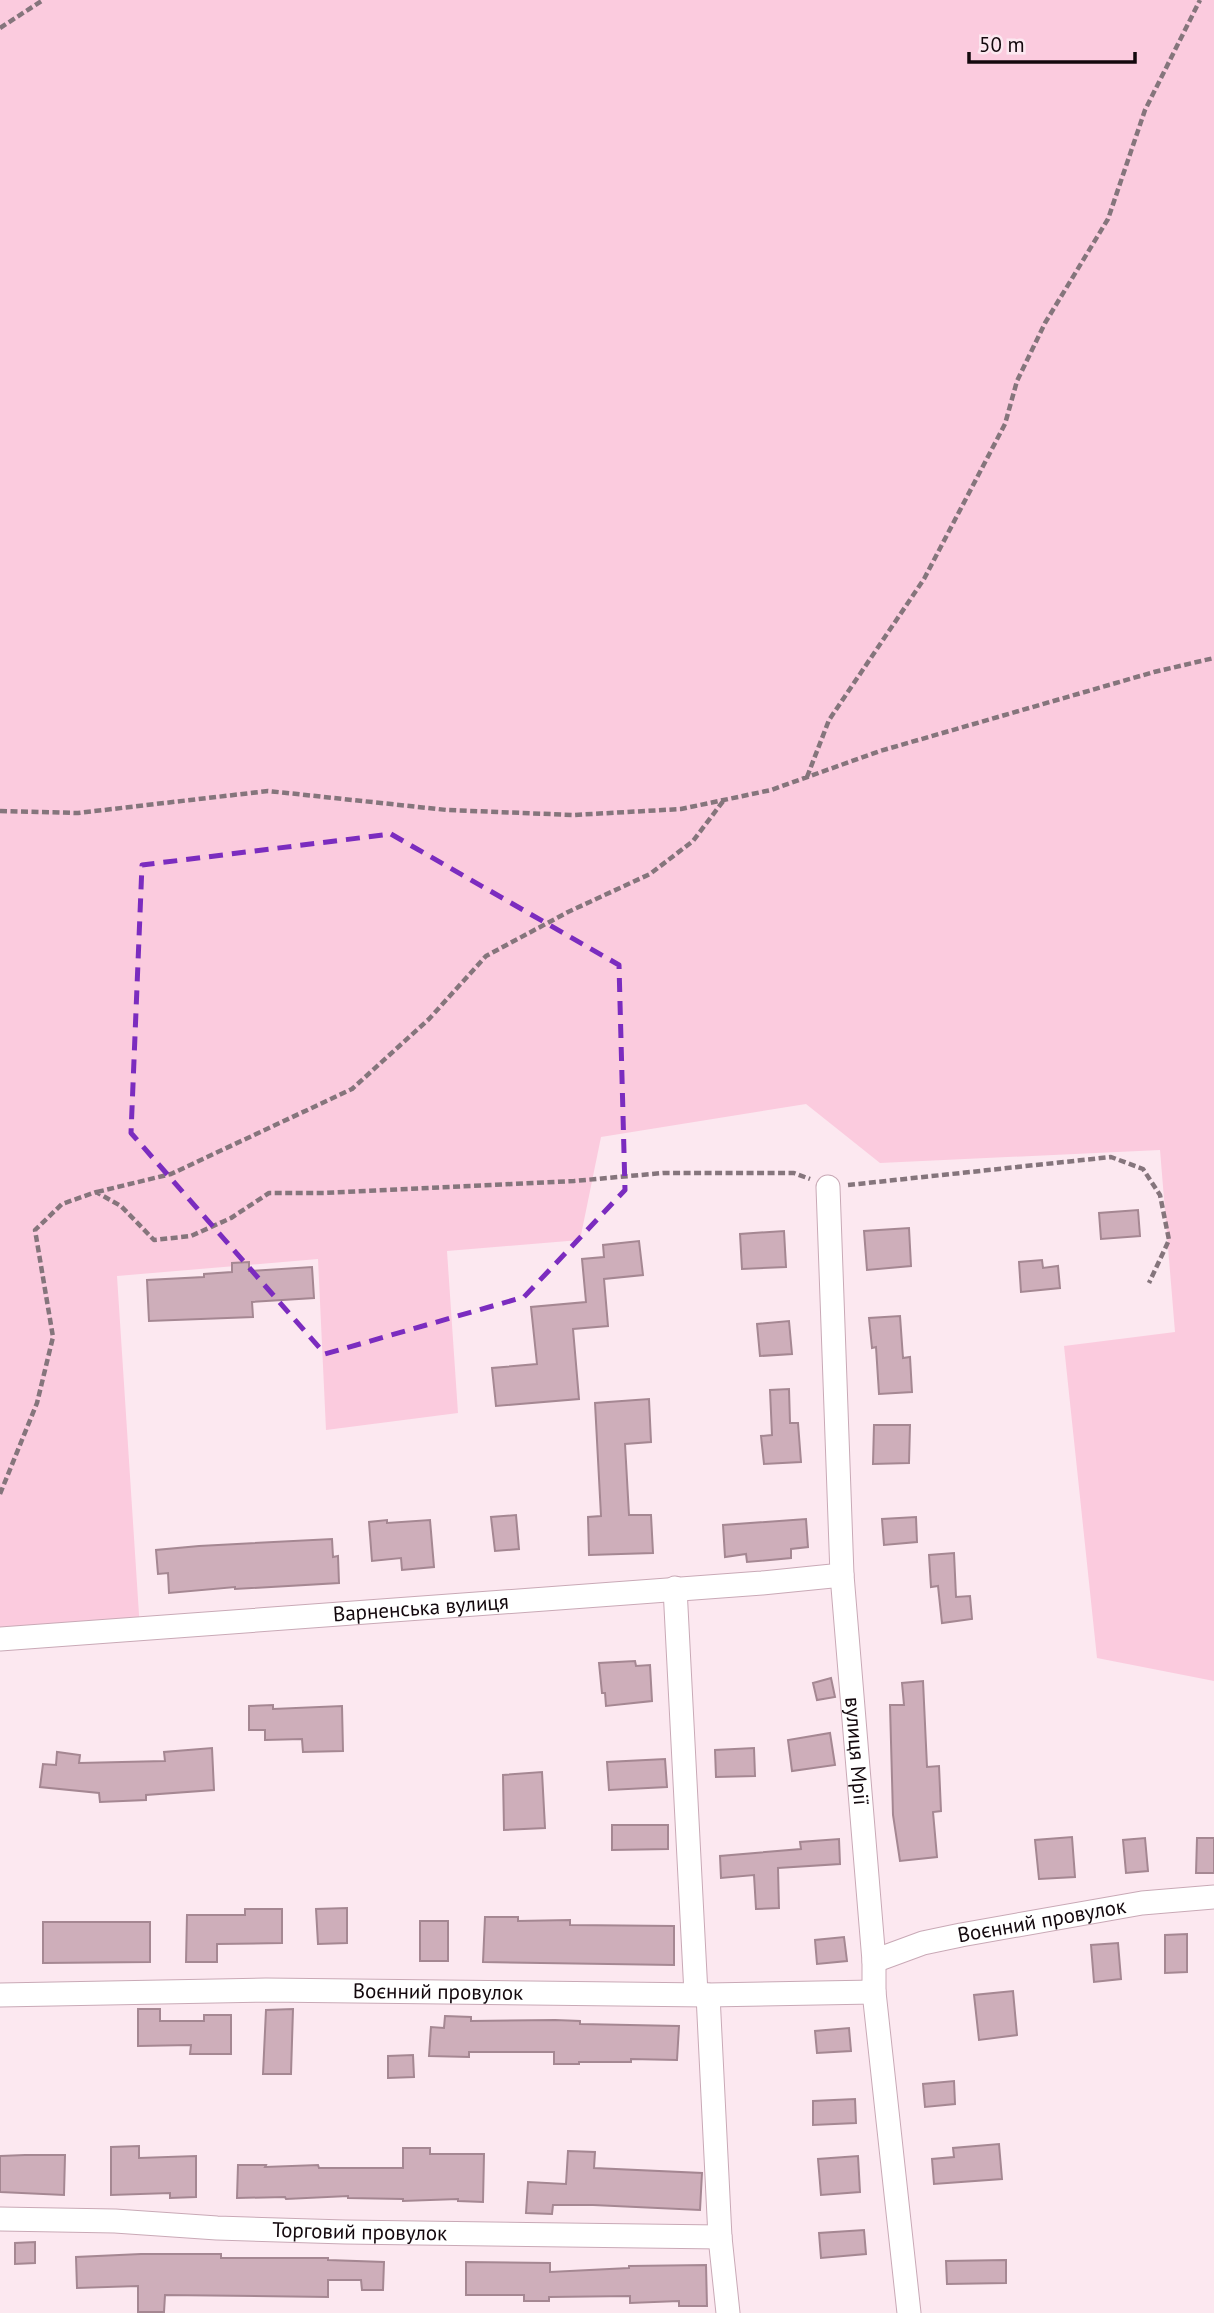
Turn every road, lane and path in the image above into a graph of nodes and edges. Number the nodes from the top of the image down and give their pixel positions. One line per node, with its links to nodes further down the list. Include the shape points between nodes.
1 (43, 0): 3 (path)
2 (1200, 0): 5 (path, via 1145,110 1108,219 1045,323 1017,381 1005,424 924,579 829,720)
3 (0, 28)
4 (1214, 658): 5 (path, via 880,751)
5 (807, 777): 6 (path)
6 (724, 800): 7 (path, via 681,809 574,815 447,810 268,791 78,813); 9 (path, via 693,841 650,874 486,956 429,1019 352,1089 171,1174)
7 (0, 811)
8 (828, 1187): 9 (path, via 794,1172 663,1173 269,1194 191,1236 154,1240 121,1206); 10 (path, via 1111,1157 1143,1169 1160,1195 1169,1240); 12 (street, вулиця Мрії)
9 (96, 1192): 11 (path, via 62,1204 35,1230 52,1337 37,1403)
10 (1149, 1283)
11 (0, 1494)
12 (842, 1575): 13 (street, Варненська вулиця); 16 (street, вулиця Мрії)
13 (675, 1588): 14 (street, Варненська вулиця); 19 (street)
14 (0, 1639)
15 (1214, 1897): 16 (street, Воєнний провулок, via 1142,1903 961,1935)
16 (874, 1961): 17 (street, вулиця Мрії)
17 (874, 1992): 19 (street, Воєнний провулок); 23 (street, вулиця Мрії)
18 (0, 1995): 19 (street, Воєнний провулок, via 266,1990)
19 (702, 1995): 21 (street)
20 (0, 2219): 21 (street, Торговий провулок, via 345,2232)
21 (720, 2237): 22 (street)
22 (728, 2313)
23 (909, 2313)

